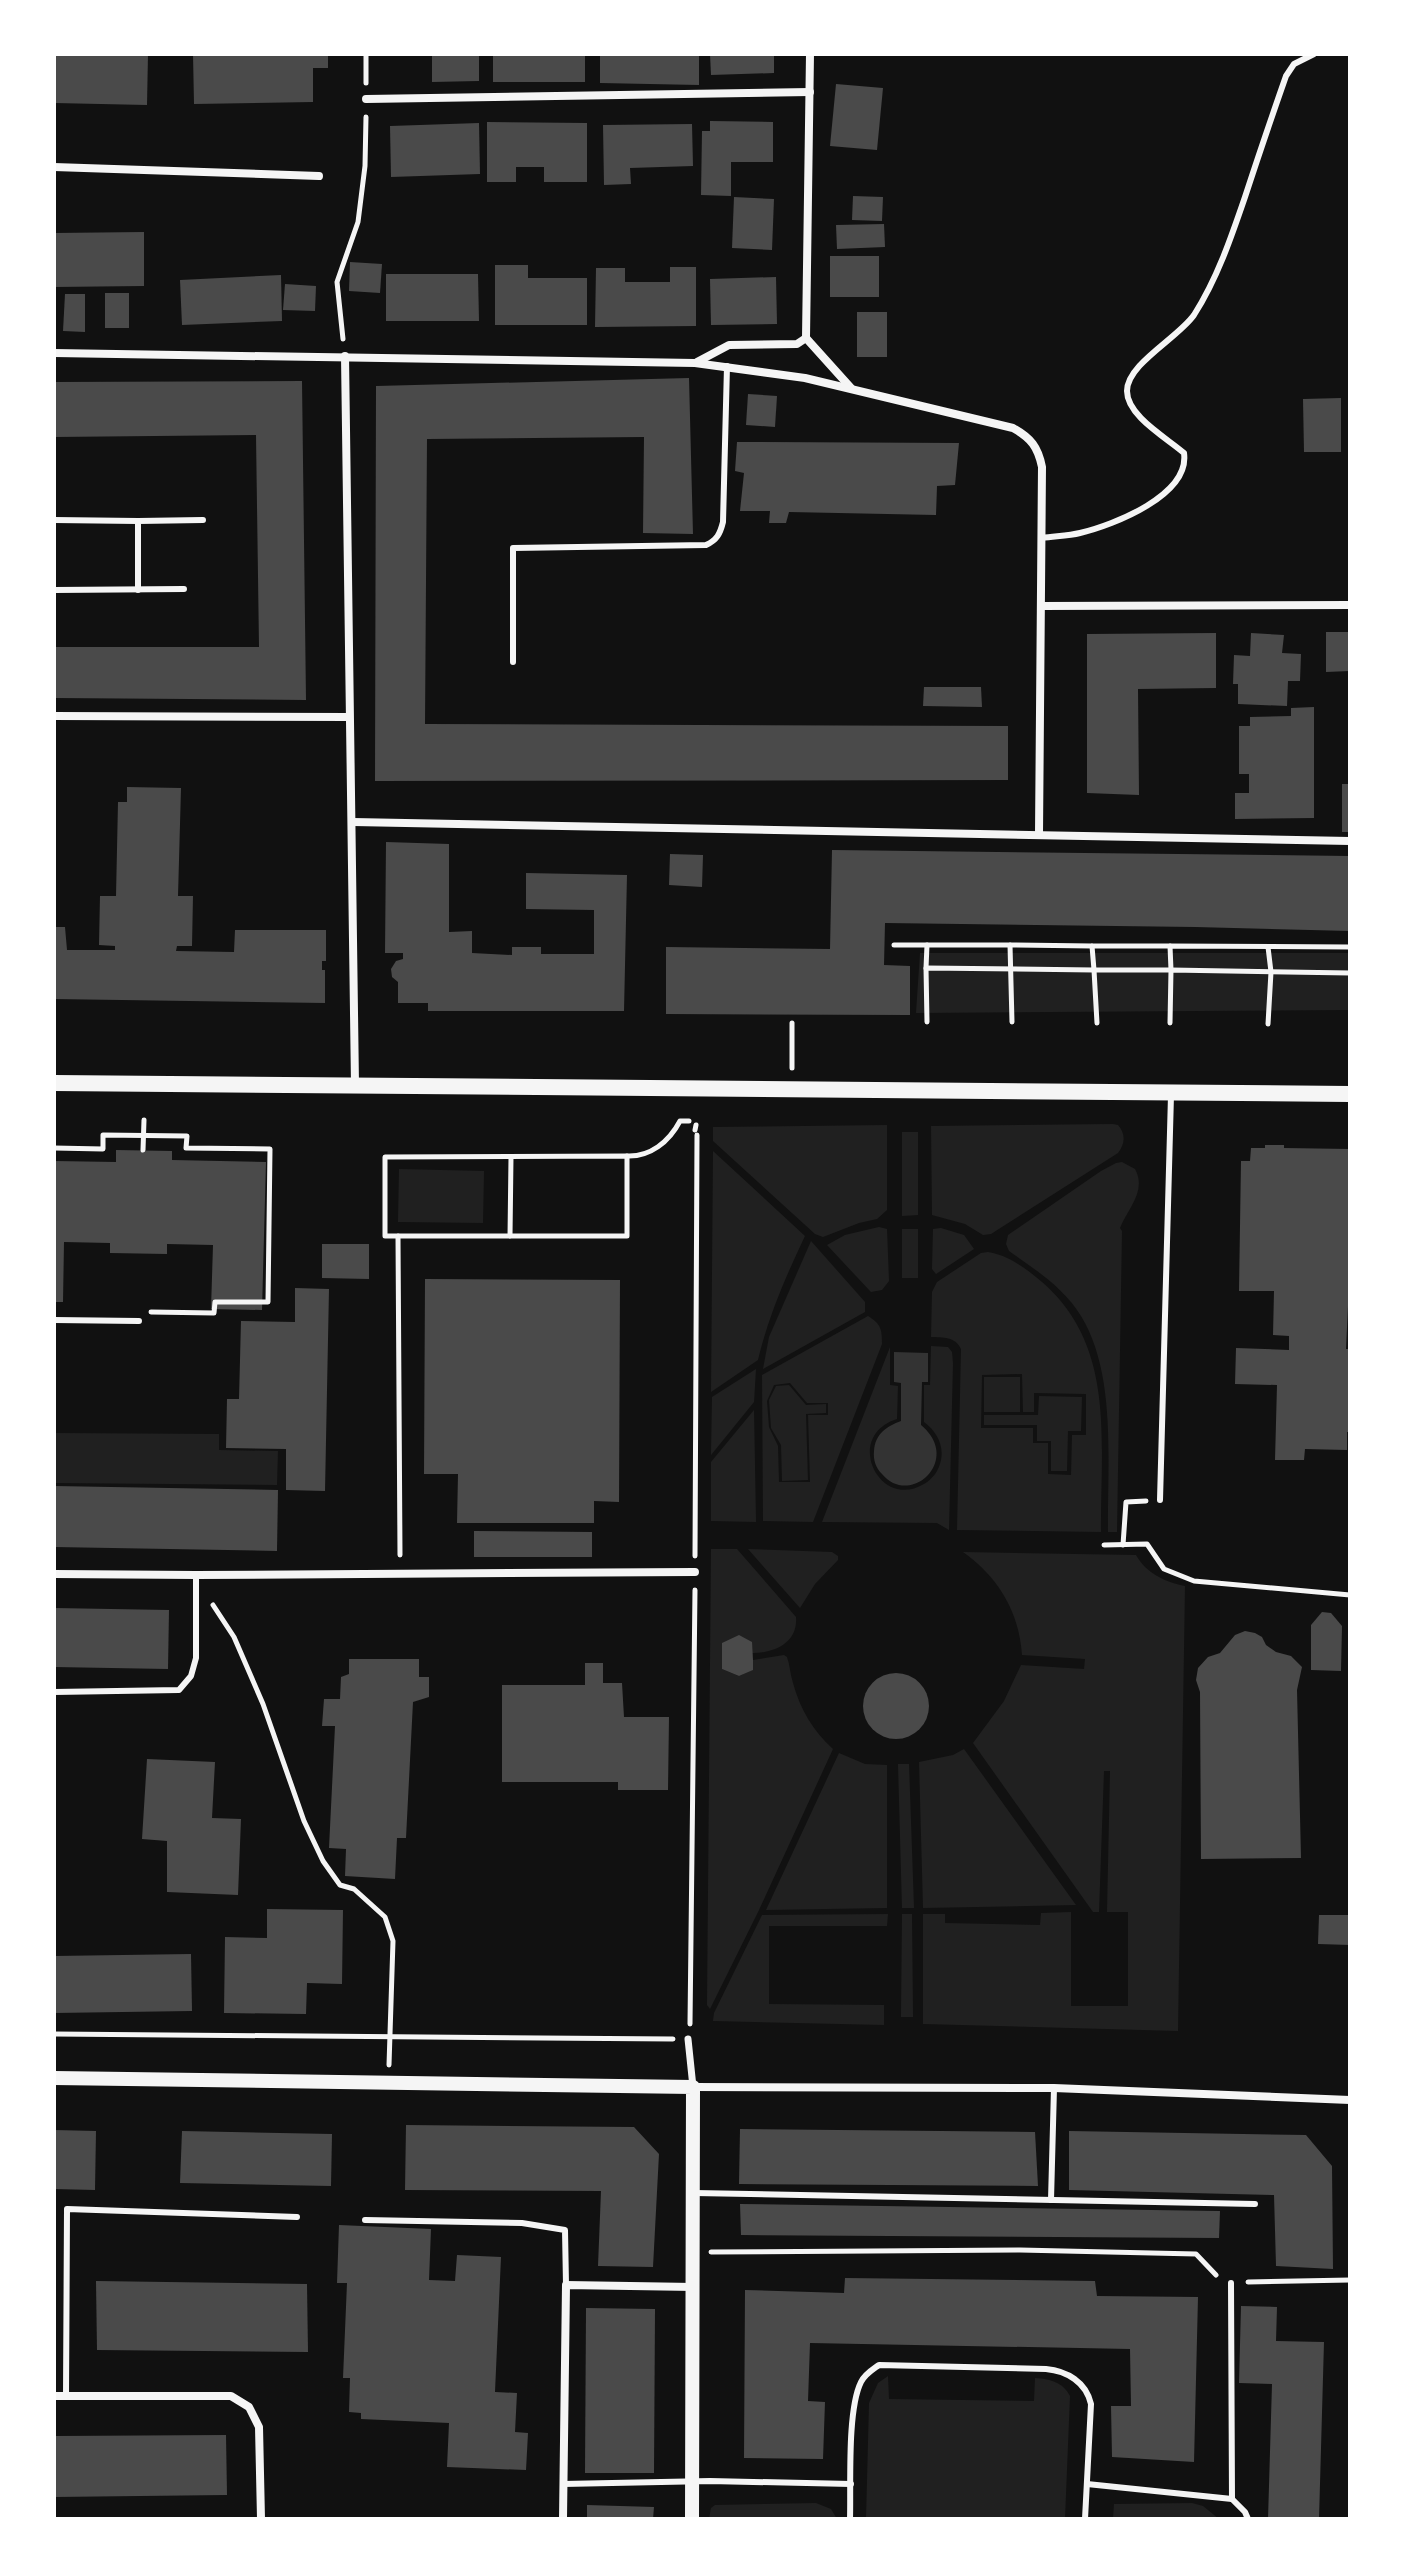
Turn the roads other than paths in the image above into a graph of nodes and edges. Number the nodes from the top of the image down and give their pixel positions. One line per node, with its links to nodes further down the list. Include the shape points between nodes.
1 (810, 54): 3 (street)
2 (1314, 54): 16 (lane, via 1294,64 1286,76 1206,296 1186,327 1129,380 1132,407 1184,453 1180,477 1167,491 1110,523)
3 (810, 92): 4 (street); 7 (street)
4 (366, 99)
5 (54, 167): 6 (street)
6 (319, 176)
7 (806, 338): 10 (street, via 797,344 729,345); 12 (street)
8 (54, 353): 9 (street)
9 (345, 356): 10 (street); 24 (street)
10 (695, 363): 11 (street)
11 (727, 366): 12 (street); 22 (lane, via 723,522 714,542 513,548)
12 (852, 389): 16 (street, via 1013,428 1029,437 1039,450 1042,467)
13 (54, 520): 15 (lane)
14 (203, 520): 15 (lane)
15 (138, 521): 19 (lane)
16 (1042, 538): 21 (street)
17 (184, 589): 19 (lane)
18 (54, 590): 19 (lane)
19 (138, 590)
20 (1350, 605): 21 (street)
21 (1041, 606): 26 (street)
22 (513, 662)
23 (54, 716): 24 (street)
24 (348, 717): 25 (street)
25 (353, 822): 26 (street); 29 (street)
26 (1039, 834): 27 (street)
27 (1350, 841)
28 (54, 1083): 29 (main road)
29 (355, 1085): 30 (main road)
30 (1171, 1093): 31 (main road); 34 (lane)
31 (1350, 1094)
32 (54, 1320): 33 (lane)
33 (139, 1321)
34 (1160, 1500)
35 (695, 1572): 37 (street)
36 (54, 1574): 37 (street)
37 (196, 1575): 38 (lane, via 196,1658 191,1676 179,1690)
38 (54, 1692)
39 (688, 2039): 41 (street)
40 (54, 2078): 41 (street)
41 (693, 2087): 42 (street); 44 (street)
42 (1054, 2088): 43 (street); 45 (lane)
43 (1350, 2100)
44 (694, 2193): 45 (lane); 51 (street)
45 (1051, 2200): 46 (lane)
46 (1255, 2204)
47 (297, 2217): 53 (lane, via 67,2209)
48 (365, 2220): 50 (lane, via 522,2223 565,2230)
49 (1231, 2283): 58 (lane)
50 (566, 2285): 51 (street); 55 (street)
51 (694, 2287): 54 (street)
52 (54, 2396): 53 (street)
53 (66, 2396): 59 (street, via 231,2396 249,2407 259,2427)
54 (693, 2481): 55 (lane); 56 (lane); 61 (street)
55 (563, 2484): 60 (street)
56 (851, 2484): 57 (lane, via 854,2404 862,2380 879,2365 1046,2369 1072,2377 1091,2404); 62 (lane)
57 (1087, 2484): 58 (lane); 63 (lane)
58 (1232, 2499): 64 (lane)
59 (261, 2519)
60 (563, 2519)
61 (692, 2519)
62 (850, 2519)
63 (1085, 2519)
64 (1248, 2519)

